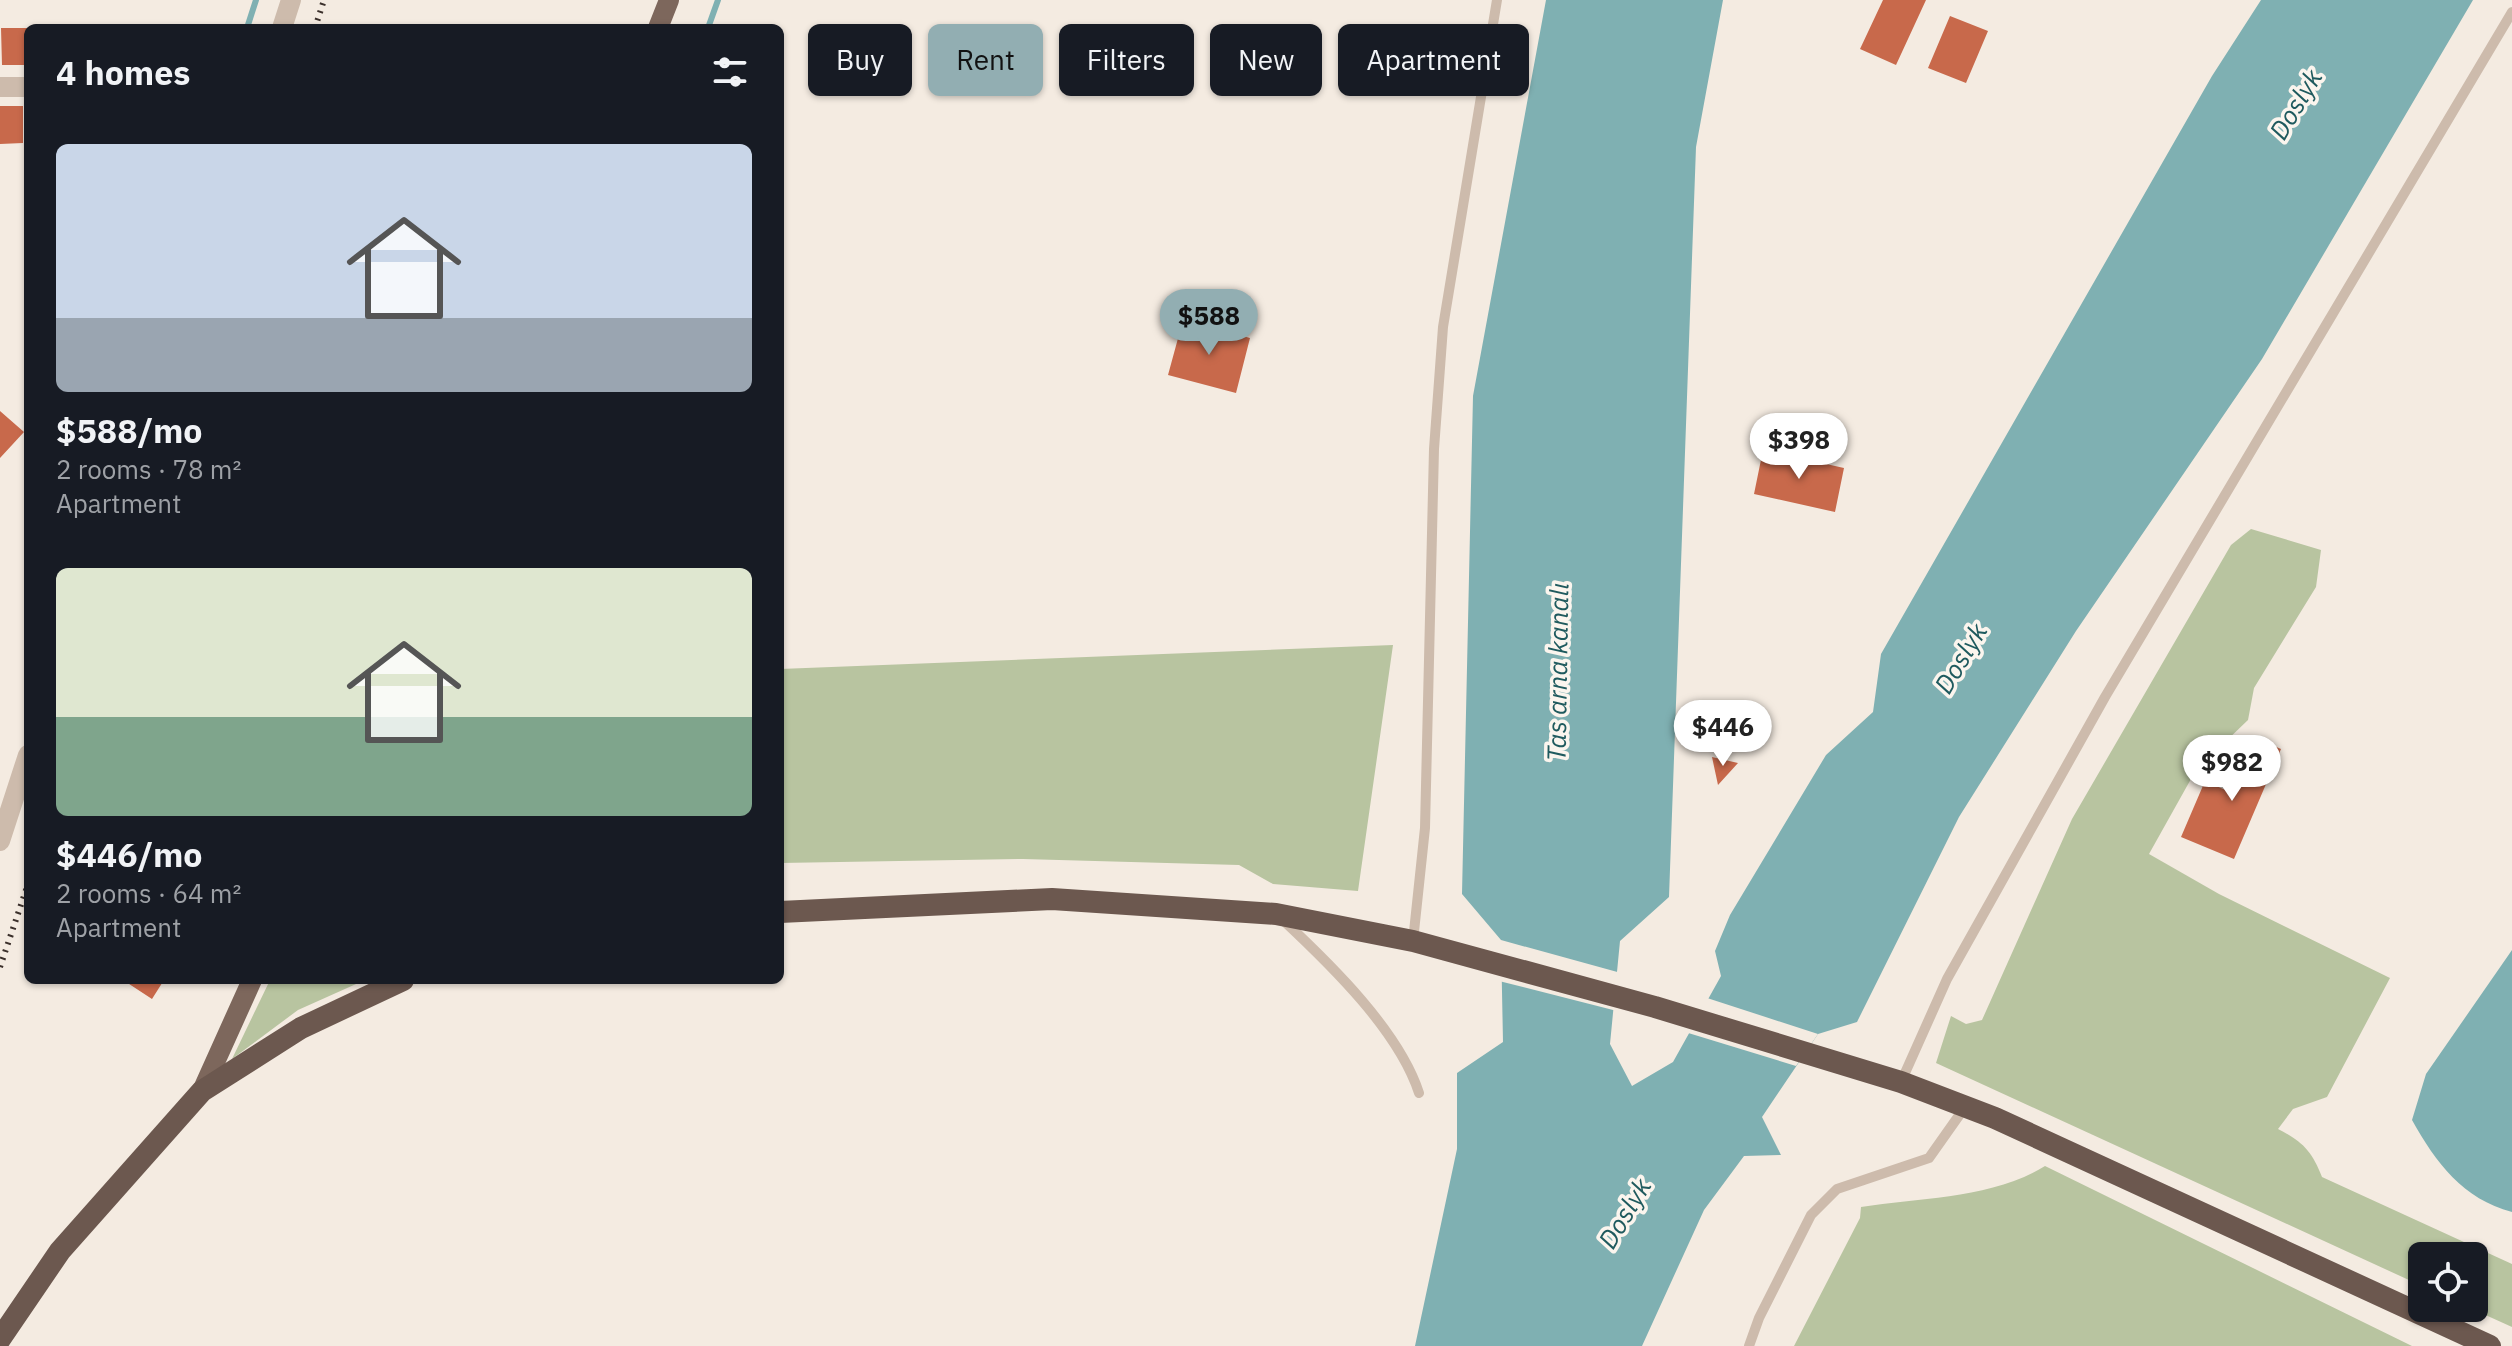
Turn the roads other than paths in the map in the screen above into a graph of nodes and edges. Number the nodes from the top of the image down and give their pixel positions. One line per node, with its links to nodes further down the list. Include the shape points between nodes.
1 (291, 0): 5 (street)
2 (669, 0): 6 (main road)
3 (1497, 0): 13 (lane, via 1443,327 1434,449 1425,828)
4 (2512, 12): 16 (lane, via 2105,697 1947,979)
5 (283, 24)
6 (660, 24)
7 (0, 87): 8 (street)
8 (24, 87)
9 (24, 767): 10 (street)
10 (0, 841)
11 (784, 912): 12 (highway, via 1052,899)
12 (1276, 914): 13 (highway); 18 (lane, via 1335,969 1411,1067)
13 (1413, 941): 16 (highway, via 1639,1002)
14 (250, 984): 17 (main road)
15 (394, 984): 17 (highway, via 301,1028)
16 (1901, 1082): 19 (highway)
17 (202, 1091): 20 (highway, via 60,1251)
18 (1419, 1093)
19 (1965, 1107): 21 (lane, via 1929,1158 1837,1189 1811,1215); 22 (highway)
20 (0, 1339)
21 (1749, 1346)
22 (2490, 1346)

